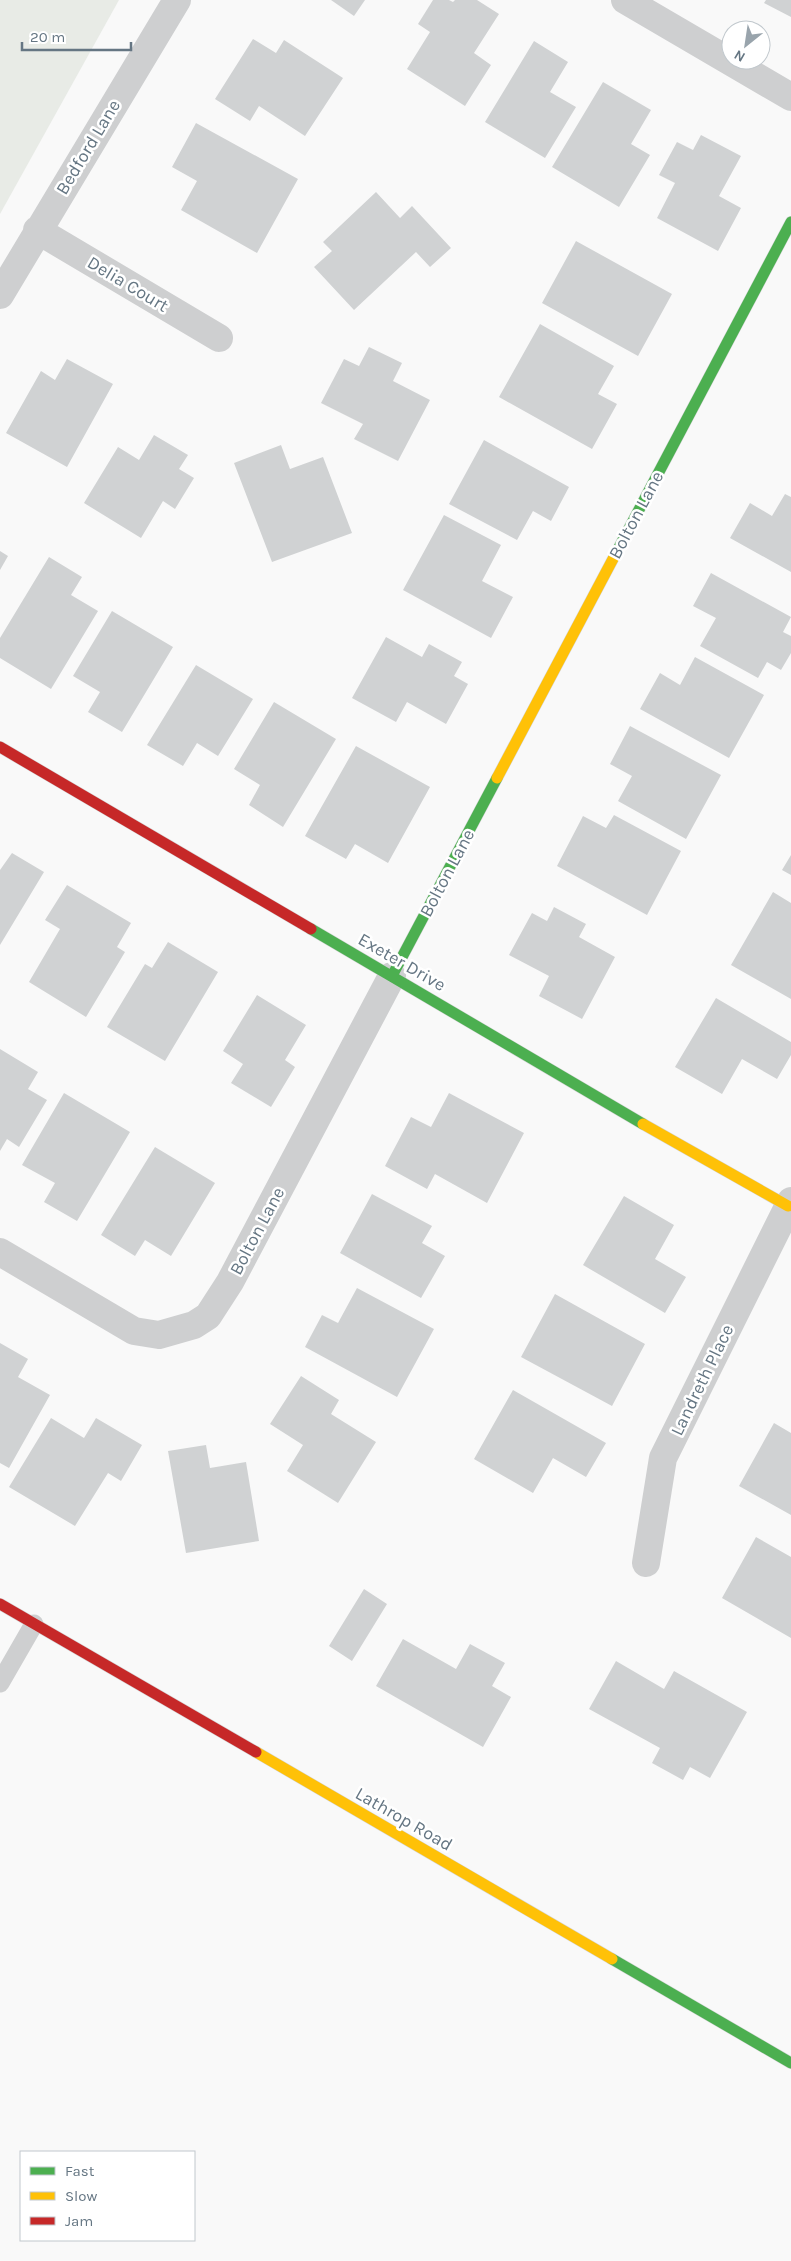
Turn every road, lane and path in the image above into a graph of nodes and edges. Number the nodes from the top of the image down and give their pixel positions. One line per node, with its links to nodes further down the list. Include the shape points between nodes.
1 (178, 0): 5 (street, Bedford Lane)
2 (625, 0): 3 (street)
3 (791, 97)
4 (791, 222): 9 (street, Bolton Lane)
5 (37, 230): 6 (street, Bedford Lane); 7 (street, Delia Court)
6 (0, 295)
7 (219, 338)
8 (0, 747): 9 (street, Exeter Drive)
9 (392, 976): 10 (street, Exeter Drive, via 615,1108); 11 (street, Bolton Lane, via 230,1282 208,1316 194,1325 160,1335 134,1331)
10 (789, 1203): 12 (street, Landreth Place, via 663,1458)
11 (0, 1252)
12 (646, 1563)
13 (0, 1604): 14 (street, Lathrop Road)
14 (34, 1624): 15 (lane); 16 (street, Lathrop Road)
15 (0, 1683)
16 (791, 2063)

